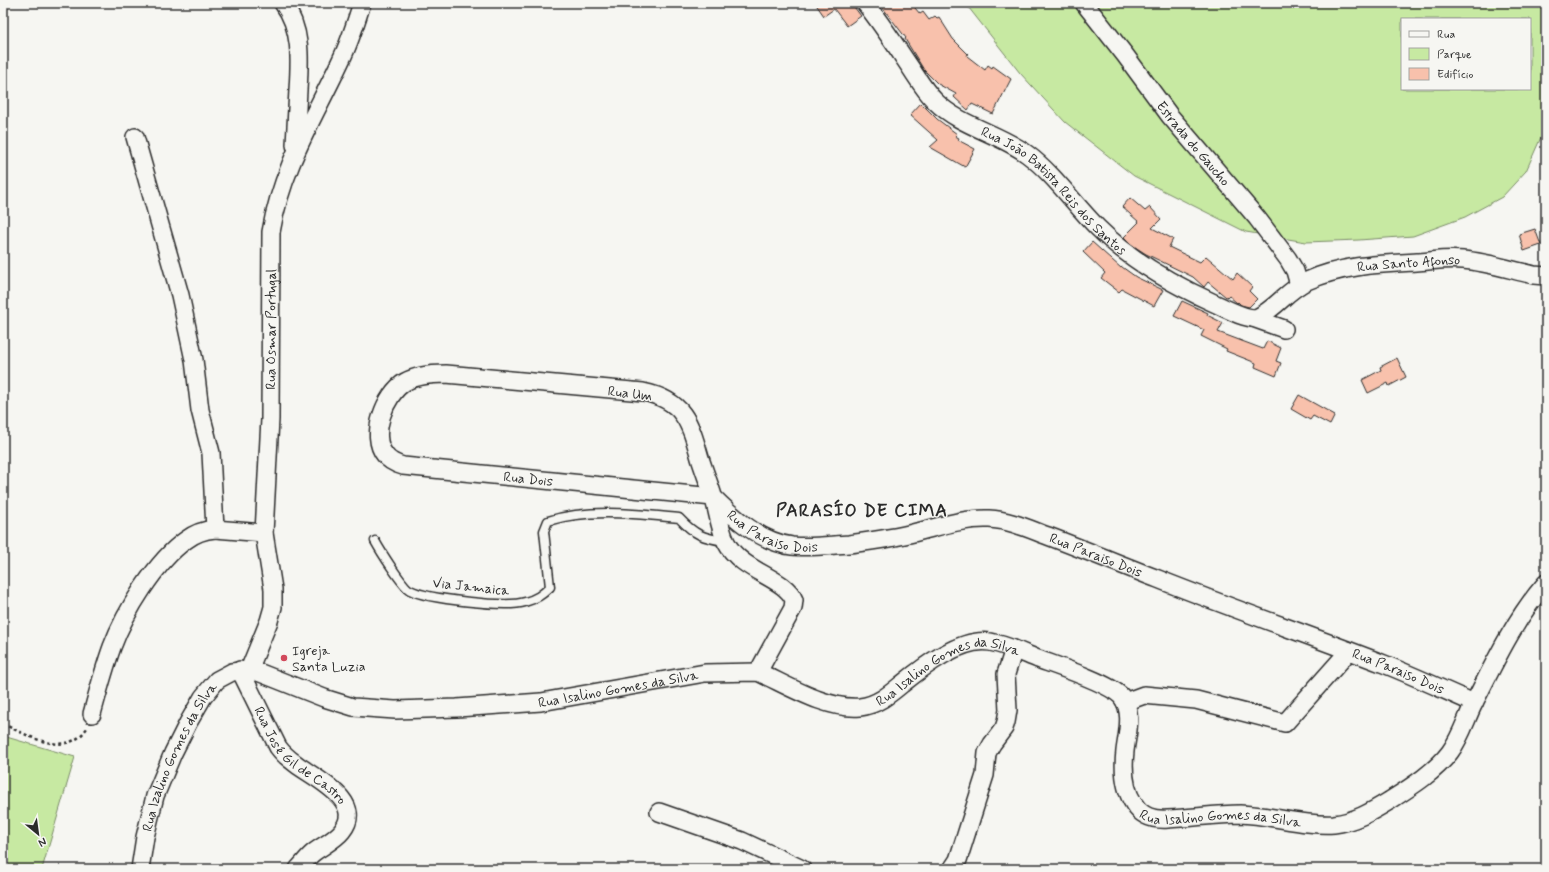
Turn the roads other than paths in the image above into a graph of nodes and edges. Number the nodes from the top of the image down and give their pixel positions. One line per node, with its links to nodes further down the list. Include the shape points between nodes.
1 (284, 3): 6 (street, via 293,21 299,44)
2 (362, 3): 6 (street, Rua Osmar Portugal, via 341,61)
3 (865, 3): 9 (street, Rua João Batista Reis dos Santos, via 927,92 943,108 1025,153 1056,181 1099,229 1156,273 1238,314)
4 (1084, 3): 8 (street, Estrada do Gaucho, via 1170,116 1258,218 1288,259)
5 (135, 138): 13 (street, via 180,295 194,360 200,410 211,453)
6 (294, 155): 14 (street, Rua Osmar Portugal, via 275,209 271,232 270,419)
7 (1546, 276): 8 (street, Rua Santo Afonso, via 1463,260 1448,260 1347,268)
8 (1299, 285): 9 (street, Rua Santo Afonso, via 1268,312)
9 (1253, 318): 10 (street, Rua João Batista Reis dos Santos)
10 (1284, 328)
11 (381, 418): 12 (street, Rua Dois, via 382,452 388,459 403,466); 12 (street, Rua Um, via 386,403 398,387 410,379 435,374 654,394 674,405 689,422)
12 (713, 497): 16 (street, Rua Um); 19 (street, Rua Paraiso Dois, via 756,532 790,546 819,547 881,540 956,522 988,519 1010,523)
13 (215, 528): 14 (street); 24 (street, via 196,534 179,545 135,601 112,646)
14 (264, 533): 20 (street, Rua Osmar Portugal, via 273,583 274,607)
15 (376, 541): 16 (lane, Via Jamaica, via 383,555 409,590 436,597 505,605 523,603 540,597 550,587 544,531 548,521 565,516 601,513 679,518 688,528 706,539)
16 (725, 541): 21 (street, Rua Um, via 738,559 788,590 794,600 793,608)
17 (1546, 583): 23 (street, Rua Isalino Gomes da Silva, via 1515,627)
18 (1014, 649): 21 (street, Rua Isalino Gomes da Silva, via 989,642 963,646 922,668 889,695 870,705 860,706 828,702); 22 (street, Rua Isalino Gomes da Silva, via 1111,689 1122,696); 29 (street, via 1006,674 1006,722 987,753 985,775 958,860)
19 (1349, 651): 22 (street, via 1285,723 1196,700 1144,695); 23 (street, Rua Paraiso Dois)
20 (244, 670): 21 (street, Rua Isalino Gomes da Silva, via 270,676 353,707 418,710 541,702 705,673); 26 (street, Rua Izalino Gomes da Silva, via 224,675 211,686 188,723 155,796); 27 (street, Rua José Gil de Castro, via 284,756 331,788 339,795 347,810 344,830 312,854)
21 (758, 672)
22 (1125, 702): 23 (street, Rua Isalino Gomes da Silva, via 1129,717 1124,763 1126,783 1131,800 1146,816 1163,820 1241,814 1334,824 1352,820 1372,811 1431,772 1451,750)
23 (1474, 704)
24 (92, 714)
25 (659, 812): 28 (street, via 742,841)
26 (140, 869)
27 (298, 869)
28 (802, 869)
29 (952, 869)

